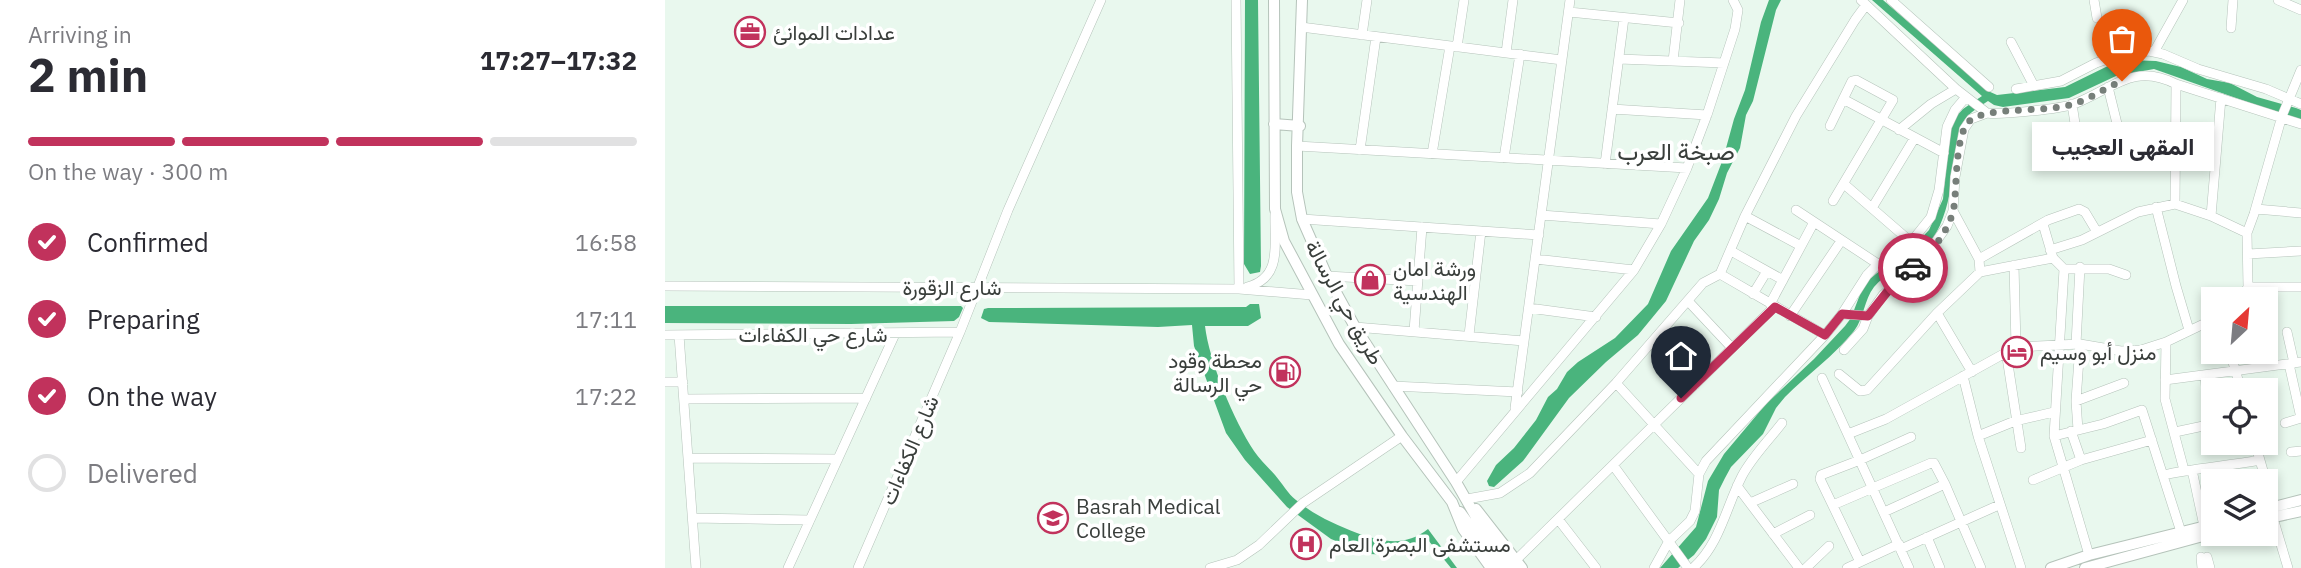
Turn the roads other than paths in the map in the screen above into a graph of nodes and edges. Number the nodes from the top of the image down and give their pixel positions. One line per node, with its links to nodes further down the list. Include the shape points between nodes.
1 (1101, 0): 113 (street, شارع الكفاءات)
2 (1236, 0): 117 (street)
3 (1275, 0): 53 (main road, طريق حي الرسالة)
4 (1302, 0): 22 (main road, طريق حي الرسالة)
5 (1367, 0): 24 (street)
6 (1464, 0): 27 (street)
7 (1513, 0): 28 (street)
8 (1570, 0): 18 (street)
9 (1680, 0): 21 (street)
10 (1733, 0): 34 (street, via 1738,10)
11 (1891, 0): 38 (street)
12 (2094, 0): 20 (street)
13 (2183, 0): 29 (street)
14 (2233, 0): 23 (street)
15 (2278, 0): 17 (street)
16 (1863, 3): 40 (street); 80 (street, via 1796,116)
17 (2301, 10)
18 (1569, 12): 19 (street); 32 (street)
19 (1625, 18): 21 (street); 31 (street)
20 (2097, 18)
21 (1679, 23): 33 (street)
22 (1301, 27): 24 (street); 55 (main road, طريق حي الرسالة)
23 (2231, 28)
24 (1363, 35): 25 (street)
25 (1376, 37): 27 (street); 60 (street)
26 (2011, 42): 37 (street)
27 (1453, 46): 28 (street); 62 (street)
28 (1506, 52): 30 (street)
29 (2154, 52): 37 (street, via 2116,56 2061,81); 45 (street)
30 (1520, 54): 32 (street); 65 (street)
31 (1619, 59): 33 (street); 48 (street)
32 (1562, 60): 66 (street)
33 (1674, 61): 34 (street)
34 (1724, 63): 50 (street)
35 (2300, 75): 45 (street)
36 (2176, 85): 39 (street, via 2161,76 2135,76); 42 (street); 71 (street)
37 (2035, 86): 41 (street)
38 (1989, 87)
39 (2108, 87): 46 (street); 64 (street)
40 (1956, 89): 44 (street); 57 (street)
41 (2016, 89)
42 (2221, 98): 51 (street); 81 (street)
43 (1843, 99): 52 (street); 52 (street, via 1852,81 1861,81 1893,100); 56 (street)
44 (1969, 99): 49 (street); 61 (street, via 1950,119)
45 (2288, 99): 47 (street); 51 (street)
46 (2072, 104): 49 (street); 63 (street)
47 (2301, 104)
48 (1612, 109): 50 (street); 67 (street)
49 (1984, 111): 77 (street, via 1962,134)
50 (1707, 116): 68 (street)
51 (2281, 117): 54 (street); 75 (street)
52 (1882, 121): 57 (street); 69 (street)
53 (1275, 124): 55 (main road); 74 (main road, طريق حي الرسالة)
54 (2301, 124)
55 (1300, 125): 59 (main road, طريق حي الرسالة)
56 (1830, 125)
57 (1899, 130): 58 (street)
58 (1914, 139): 61 (street); 73 (street)
59 (1297, 146): 60 (street); 82 (main road, طريق حي الرسالة)
60 (1360, 150): 62 (street)
61 (1944, 153): 92 (street, via 1931,217)
62 (1432, 154): 65 (street)
63 (2080, 156)
64 (2125, 156)
65 (1504, 158): 66 (street)
66 (1549, 161): 67 (street); 79 (street)
67 (1605, 164): 68 (street)
68 (1687, 169): 84 (street)
69 (1844, 184): 70 (street); 73 (street)
70 (1833, 201)
71 (2175, 204): 72 (street); 81 (street)
72 (2156, 206): 88 (street); 130 (street)
73 (1872, 208): 92 (street)
74 (1275, 209): 117 (street, شارع الزقورة, via 1272,271 1261,282); 119 (main road, طريق حي الرسالة, via 1284,241)
75 (2256, 209): 78 (street); 89 (street)
76 (1796, 210): 83 (street)
77 (1953, 211): 98 (street); 126 (street, via 1925,257)
78 (2301, 214)
79 (1541, 215): 84 (street); 90 (street)
80 (1745, 216): 93 (street); 94 (street)
81 (2211, 216): 89 (street)
82 (1301, 219): 86 (street); 109 (main road, طريق حي الرسالة)
83 (1814, 222): 91 (street); 93 (street)
84 (1661, 224): 104 (street)
85 (2043, 224): 88 (street, via 2082,209); 96 (street); 98 (street)
86 (1422, 227): 87 (street); 111 (street)
87 (1481, 231): 90 (street); 137 (street)
88 (2097, 232): 96 (street)
89 (2247, 233): 97 (street)
90 (1539, 235): 99 (street)
91 (1841, 241): 100 (street); 125 (street)
92 (1912, 242): 100 (street)
93 (1801, 246): 110 (street)
94 (1731, 251): 105 (street); 107 (street)
95 (2301, 251): 97 (street)
96 (2052, 254): 101 (street); 103 (street)
97 (2248, 254): 114 (street)
98 (1979, 258): 106 (street)
99 (1535, 259): 104 (street); 122 (street)
100 (1878, 264): 124 (street, via 1857,287)
101 (2014, 265): 106 (street); 144 (street)
102 (2080, 267): 103 (street); 108 (street); 143 (street)
103 (2064, 269): 142 (street)
104 (1634, 270): 127 (street)
105 (1767, 271): 110 (street); 118 (street)
106 (1980, 272): 123 (street)
107 (1720, 274): 118 (street); 120 (street, via 1703,283)
108 (2126, 275)
109 (1327, 276): 111 (street); 129 (main road, طريق حي الرسالة)
110 (1783, 280): 121 (street)
111 (1418, 281): 131 (street)
112 (665, 286): 113 (street, شارع الزقورة)
113 (978, 286): 117 (street, شارع الزقورة); 132 (street, شارع الكفاءات)
114 (2248, 287)
115 (2301, 287): 116 (street)
116 (2279, 288)
117 (1239, 289): 119 (street, شارع الزقورة)
118 (1753, 294): 121 (street)
119 (1312, 295): 180 (main road, طريق حي الرسالة, via 1339,344)
120 (1688, 301): 140 (street); 145 (street)
121 (1772, 305): 125 (street); 145 (street)
122 (1529, 308): 127 (street); 139 (street)
123 (1937, 313): 153 (street); 154 (street, via 1867,390 1860,391)
124 (1845, 315): 126 (street); 138 (street)
125 (1790, 316): 138 (street)
126 (1865, 316): 146 (street, via 1863,329)
127 (1596, 317): 170 (street)
128 (2201, 324): 130 (street)
129 (1355, 327): 131 (street); 165 (main road, طريق حي الرسالة)
130 (2189, 330): 141 (street)
131 (1414, 331): 137 (street)
132 (960, 332): 134 (street, شارع حي الكفاءات); 235 (street, شارع الكفاءات)
133 (2287, 332): 148 (street)
134 (895, 334): 136 (street, شارع حي الكفاءات); 167 (street)
135 (665, 335): 136 (street, شارع حي الكفاءات)
136 (679, 335): 161 (street)
137 (1469, 335): 139 (street)
138 (1825, 335): 196 (street, via 1744,418)
139 (1524, 341): 166 (street)
140 (1653, 342): 162 (street); 164 (street)
141 (2166, 342): 143 (street, via 2121,351); 159 (street)
142 (2061, 344): 143 (street); 144 (street); 171 (street)
143 (2078, 344): 169 (street)
144 (2016, 346): 147 (street)
145 (1733, 348): 164 (street)
146 (1844, 350)
147 (2006, 351): 153 (street); 172 (street)
148 (2295, 363): 151 (street); 174 (street, via 2301,418)
149 (2234, 364): 152 (street)
150 (2259, 364): 151 (street)
151 (2260, 368): 152 (street)
152 (2236, 370): 156 (street); 158 (street)
153 (1972, 372): 155 (street)
154 (1839, 374)
155 (1963, 376): 179 (street, via 1886,419); 181 (street)
156 (2204, 376): 159 (street)
157 (1822, 378): 179 (street)
158 (2238, 378)
159 (2165, 380): 178 (street, via 2165,399)
160 (665, 382): 161 (street)
161 (683, 382): 168 (street)
162 (1616, 383): 175 (street); 204 (street, via 1529,473 1500,493)
163 (2124, 383): 169 (street)
164 (1695, 385): 175 (street)
165 (1393, 386): 166 (street); 199 (main road, طريق حي الرسالة)
166 (1517, 392): 170 (street)
167 (866, 398): 168 (street); 188 (street)
168 (684, 399): 187 (street)
169 (2076, 401): 177 (street)
170 (1515, 409): 199 (street)
171 (2054, 412): 172 (street); 182 (street)
172 (2015, 421): 181 (street); 185 (street)
173 (1782, 423): 202 (street)
174 (2285, 423)
175 (1654, 425): 192 (street); 196 (street)
176 (2201, 426): 178 (street)
177 (2075, 431): 182 (street); 184 (street, via 2139,409); 190 (street)
178 (2175, 432): 195 (street)
179 (1848, 434): 189 (street)
180 (1402, 436): 206 (main road, طريق حي الرسالة); 236 (street, via 1303,503 1259,545 1237,560)
181 (1978, 436): 210 (street)
182 (2054, 436): 193 (street)
183 (1911, 437): 189 (street)
184 (2152, 440): 190 (street); 197 (street)
185 (2021, 448)
186 (2259, 455): 191 (street)
187 (688, 458): 188 (street); 216 (street)
188 (838, 459): 218 (street)
189 (1860, 460): 203 (street); 209 (street, via 1821,475)
190 (2081, 460): 193 (street)
191 (2260, 460): 194 (street); 195 (street)
192 (1613, 464): 217 (street); 226 (street)
193 (2063, 467): 198 (street); 229 (street)
194 (2262, 469)
195 (2188, 470): 197 (street); 208 (street)
196 (1699, 474): 226 (street, via 1695,511)
197 (2163, 475): 221 (street)
198 (2033, 480)
199 (1456, 482): 204 (main road, طريق حي الرسالة)
200 (1793, 484): 207 (street)
201 (1945, 484): 203 (street, via 1937,465 1931,463); 213 (street); 219 (street)
202 (1738, 486): 207 (street); 232 (street, via 1716,536 1700,562)
203 (1873, 488): 209 (street); 213 (street)
204 (1467, 499): 231 (main road, طريق حي الرسالة, via 1480,524)
205 (2301, 500): 211 (main road)
206 (1452, 502): 237 (main road, طريق حي الرسالة, via 1463,529); 238 (main road, طريق حي الرسالة)
207 (1750, 503): 222 (street)
208 (2201, 504)
209 (1833, 505): 230 (street)
210 (1999, 505): 219 (street); 247 (street)
211 (2278, 510)
212 (2301, 511): 214 (main road)
213 (1884, 512): 228 (street)
214 (2278, 513)
215 (1810, 515): 222 (street)
216 (693, 519): 218 (street); 233 (street)
217 (1558, 519): 231 (street); 239 (street)
218 (810, 520): 234 (street)
219 (1961, 522): 223 (street); 246 (street)
220 (2201, 527): 221 (main road)
221 (2181, 532): 229 (main road)
222 (1773, 534): 241 (street)
223 (1927, 537): 228 (street); 245 (street)
224 (2201, 537): 249 (main road)
225 (2278, 540): 252 (street)
226 (1671, 545): 232 (street); 240 (street)
227 (1829, 546): 242 (street)
228 (1900, 546): 230 (street); 244 (street)
229 (2089, 555): 248 (main road)
230 (1860, 562): 243 (street)
231 (1516, 565)
232 (1689, 567)
233 (697, 568)
234 (789, 568)
235 (858, 568)
236 (1210, 568)
237 (1491, 568)
238 (1501, 568)
239 (1596, 568)
240 (1654, 568)
241 (1799, 568)
242 (1806, 568)
243 (1847, 568)
244 (1909, 568)
245 (1940, 568)
246 (1981, 568)
247 (2021, 568)
248 (2051, 568)
249 (2085, 568)
250 (2202, 568): 251 (street, via 2204,557)
251 (2210, 568)
252 (2288, 568)

